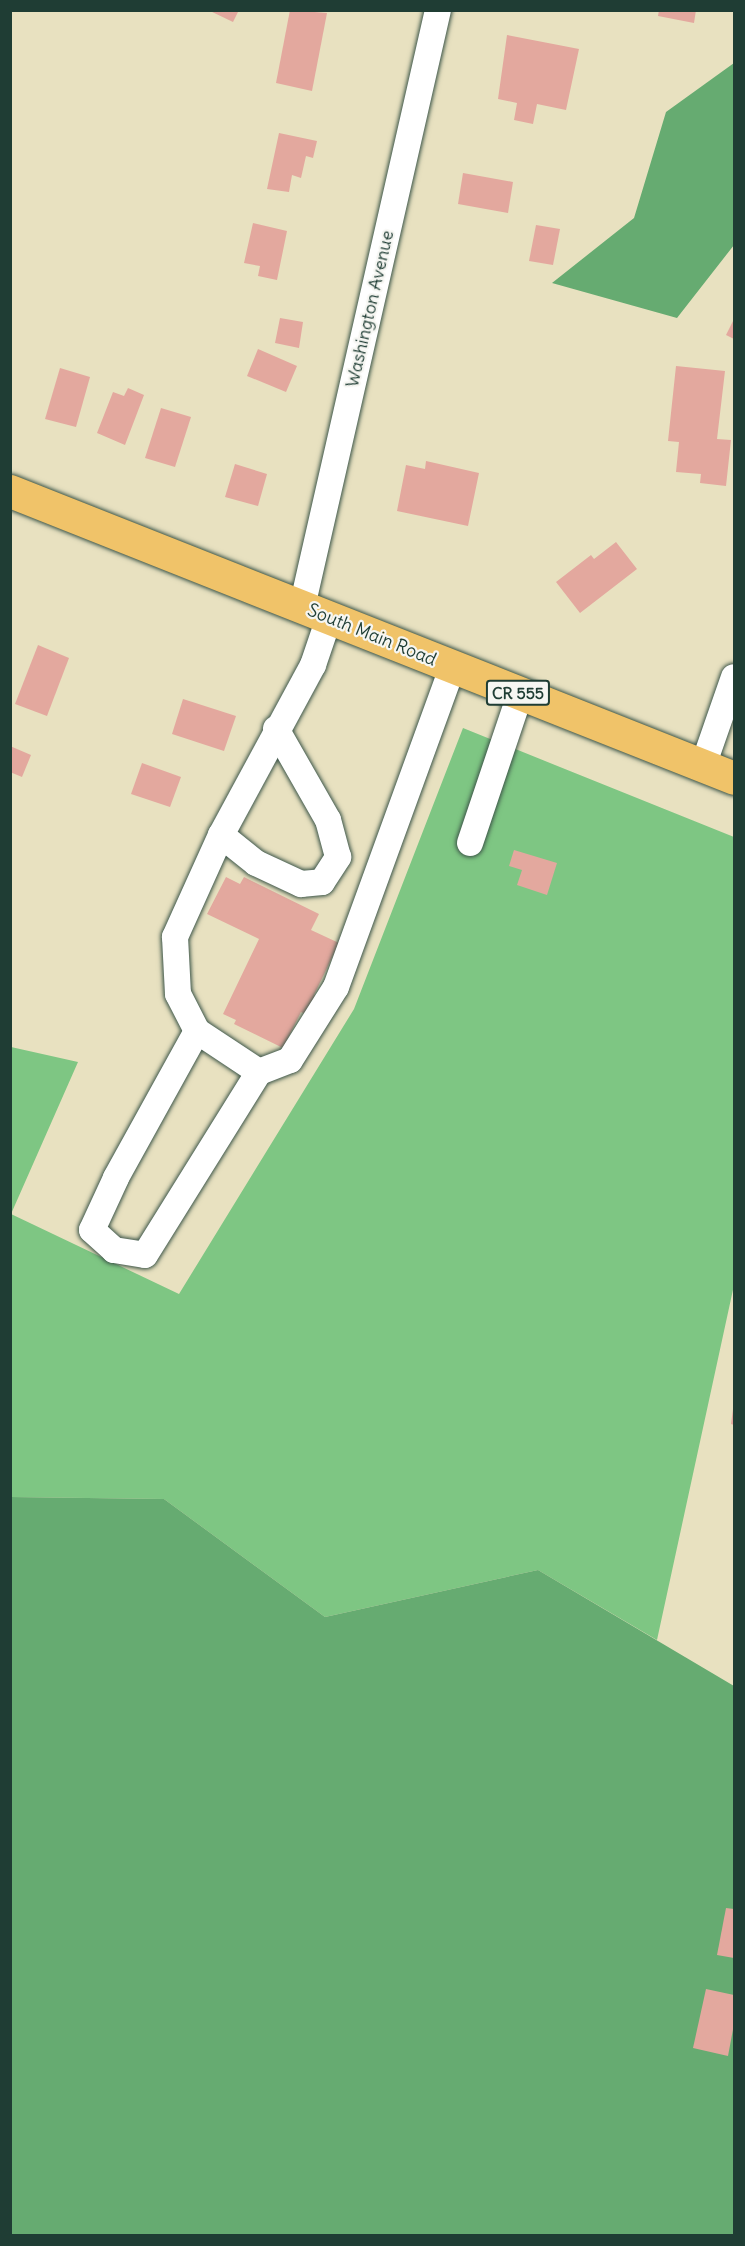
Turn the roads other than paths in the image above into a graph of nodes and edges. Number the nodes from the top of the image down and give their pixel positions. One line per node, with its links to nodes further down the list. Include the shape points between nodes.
1 (438, 10): 3 (street, Washington Avenue)
2 (10, 491): 3 (main road, South Main Road / CR 555)
3 (316, 613): 4 (main road, South Main Road / CR 555); 7 (street, Washington Avenue, via 313,665)
4 (452, 668): 6 (main road, South Main Road / CR 555); 13 (street, via 336,987 290,1060)
5 (735, 677): 8 (street)
6 (520, 694): 8 (main road, South Main Road / CR 555); 11 (street)
7 (276, 729): 10 (street, Washington Avenue); 10 (street, via 328,820 338,857 322,882 301,884 256,863)
8 (703, 766): 9 (main road, South Main Road / CR 555)
9 (735, 778)
10 (221, 835): 12 (street, Washington Avenue, via 175,937 178,994)
11 (470, 843)
12 (197, 1030): 13 (street); 13 (street, via 92,1230 114,1250 145,1255)
13 (259, 1072)

